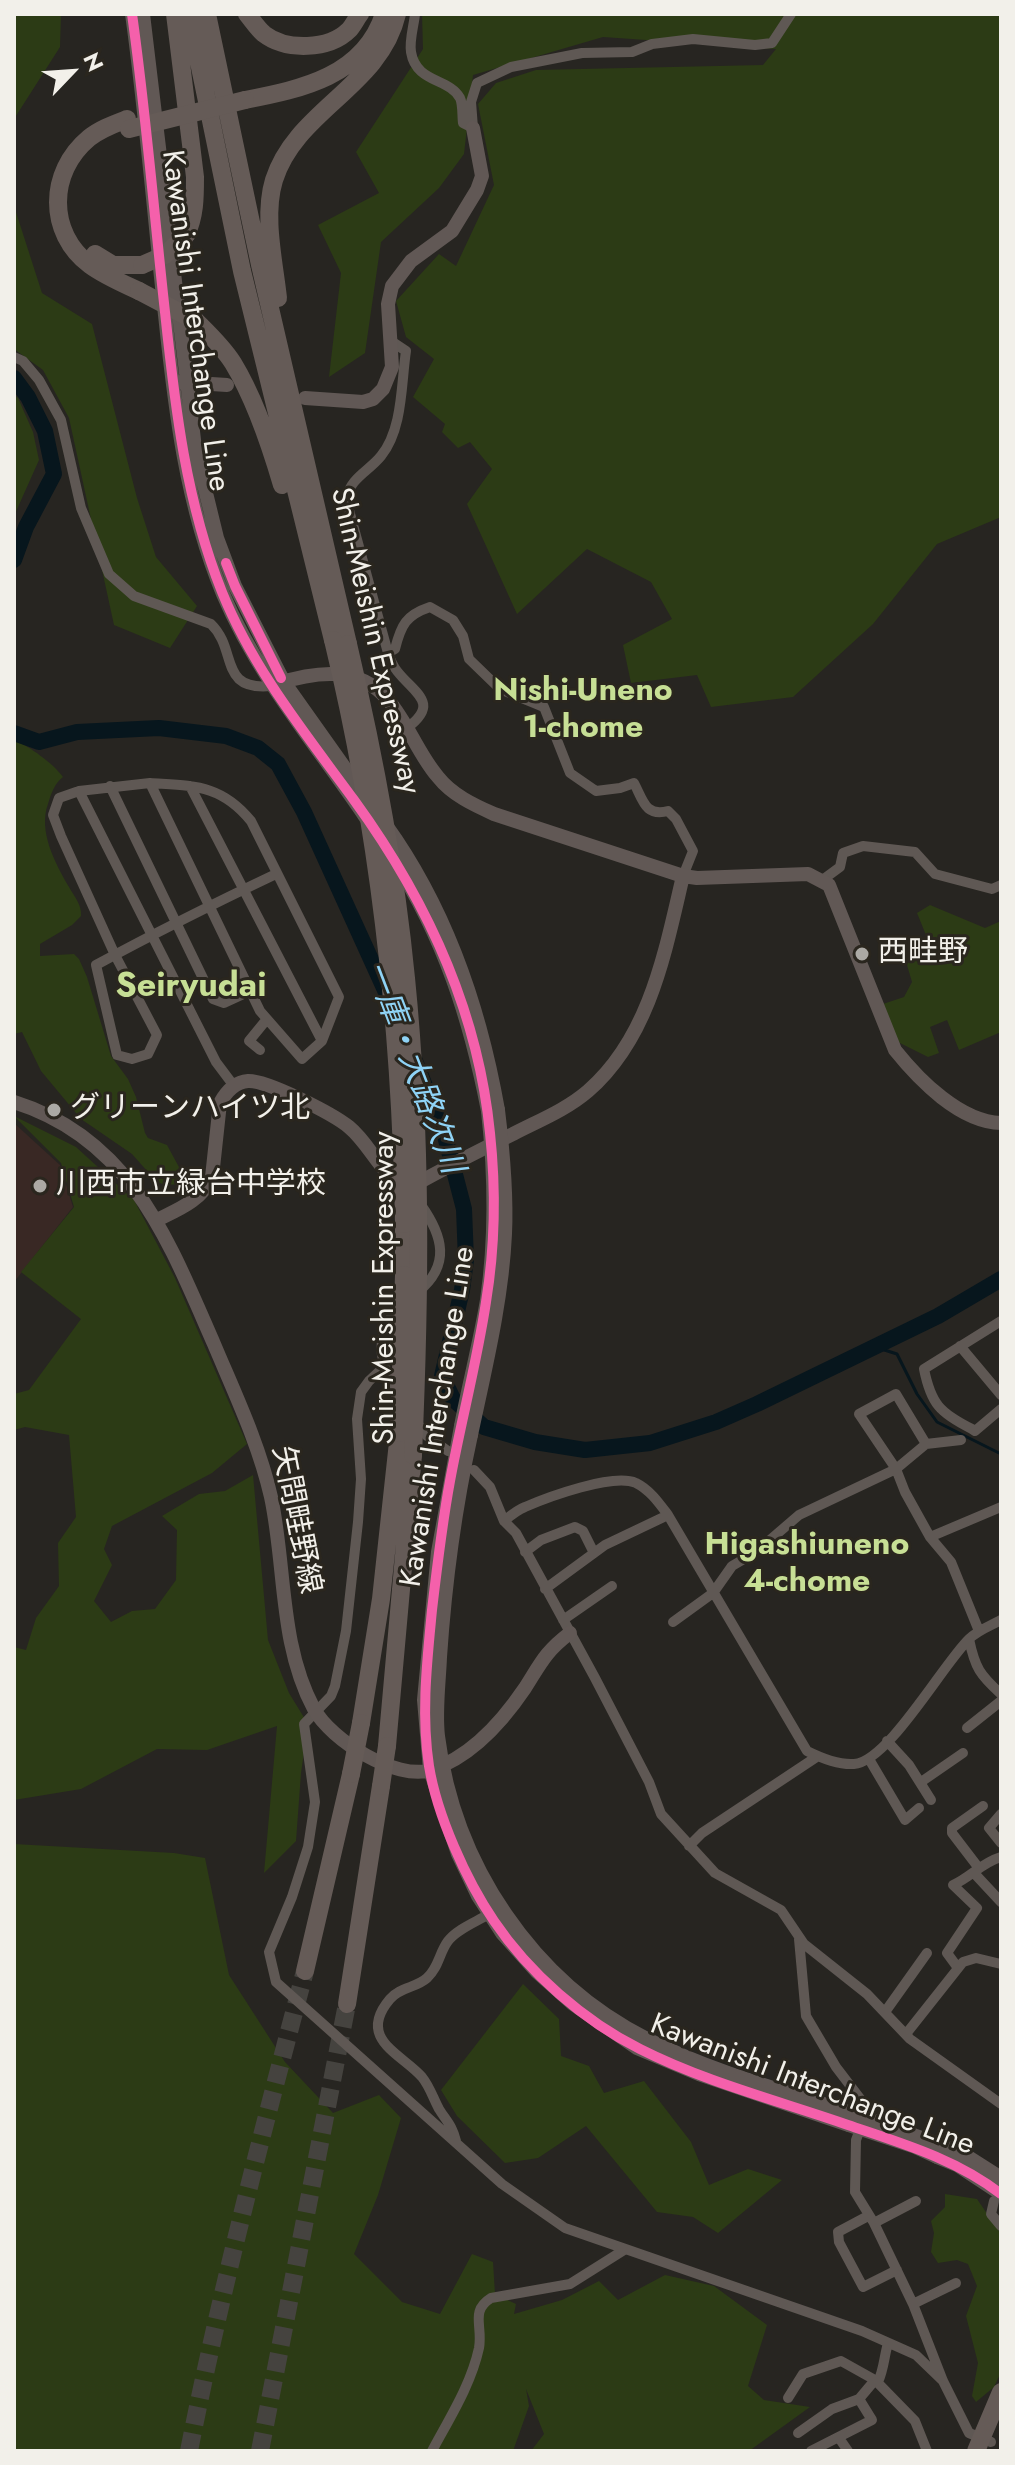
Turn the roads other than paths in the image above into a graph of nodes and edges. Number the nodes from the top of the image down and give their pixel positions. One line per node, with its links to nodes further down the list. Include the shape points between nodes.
1 (132, 14): 18 (main road, Kawanishi Interchange Line)
2 (143, 14): 18 (main road, Kawanishi Interchange Line)
3 (175, 14): 14 (highway, bridge, via 195,177 191,223 165,255 142,265 113,265 78,237 67,201 80,165)
4 (189, 14): 22 (highway, Shin-Meishin Expressway, via 242,271)
5 (207, 14): 19 (highway, Shin-Meishin Expressway)
6 (247, 14): 7 (highway, via 264,34 306,46 339,37)
7 (360, 14)
8 (373, 14): 13 (highway, via 354,48 324,70)
9 (384, 14): 13 (highway, via 364,51 331,76 295,91)
10 (397, 14): 19 (highway, via 384,49 360,79 308,125 273,182 270,216 290,359)
11 (415, 14): 15 (street, via 411,51 417,66 460,98 463,123)
12 (791, 14): 15 (street, via 772,43 693,39 511,67 477,83 471,102)
13 (243, 96): 14 (highway)
14 (128, 124): 22 (highway, bridge, via 99,131 78,149 62,174 57,206 64,233 102,272 196,321 233,364 280,476)
15 (473, 128): 16 (main road, via 482,176 452,231 411,261 392,286)
16 (391, 341): 21 (main road, via 392,367 373,399 351,403); 23 (street, via 406,351 391,439 381,456 353,480 346,499)
17 (14, 357): 24 (street, via 39,380 61,420 81,508 109,574 134,596 211,624 242,684)
18 (179, 382): 20 (main road); 24 (main road, Kawanishi Interchange Line, via 183,457 205,544 243,637)
19 (288, 383): 22 (highway, Shin-Meishin Expressway)
20 (227, 385)
21 (305, 398)
22 (337, 642): 98 (highway, Shin-Meishin Expressway, bridge, via 369,815 392,992 404,1275 399,1433 381,1599 351,1774); 99 (highway, Shin-Meishin Expressway, bridge, via 372,747 387,832 412,1052 419,1240 413,1455 387,1746)
23 (388, 653): 25 (street, via 395,670 423,702 420,719); 31 (street, via 395,649 400,627 419,611 430,607 453,620 469,659 479,669 500,689 544,707 570,773 596,791 634,783 649,811 668,811 676,819 693,851)
24 (277, 684): 25 (main road, via 331,672 372,684); 53 (main road, Kawanishi Interchange Line, bridge, via 397,840 422,883 449,937 489,1059 505,1178 505,1234 499,1293)
25 (407, 728): 31 (main road, via 440,779 474,805)
26 (150, 783): 27 (street); 28 (street); 35 (street)
27 (110, 786): 29 (street); 36 (street)
28 (190, 786): 30 (street, via 222,795 240,807); 34 (street)
29 (79, 791): 37 (street); 38 (street, via 59,798 53,815)
30 (276, 874): 34 (street); 41 (street, via 339,997)
31 (683, 876): 32 (main road, via 808,874); 46 (main road, via 660,972 632,1039 610,1068 587,1092 553,1114)
32 (821, 881): 33 (street, via 840,867 843,853 863,846 915,852 935,874 992,889); 45 (main road, via 829,885 895,1050 956,1106 985,1123)
33 (1001, 885)
34 (244, 889): 35 (street); 41 (street)
35 (210, 906): 36 (street); 39 (street)
36 (175, 923): 37 (street); 39 (street, via 213,999 224,1003)
37 (150, 935): 38 (street); 43 (street, via 216,1062)
38 (115, 955): 38 (street, via 96,965 117,1055 132,1059 148,1054 157,1035)
39 (250, 991): 40 (street)
40 (267, 1019): 41 (street, via 302,1059); 42 (street, via 249,1041)
41 (322, 1041)
42 (260, 1050)
43 (234, 1086): 46 (main road, via 245,1081 275,1087 338,1119 388,1175); 47 (main road, via 220,1103 207,1188)
44 (14, 1102): 47 (main road, 矢問畦野線, via 79,1134 123,1174)
45 (1001, 1123)
46 (409, 1188): 50 (street, via 430,1217 441,1247 430,1282 394,1310 381,1339)
47 (157, 1220): 75 (main road, 矢問畦野線, via 260,1459 271,1497 295,1662)
48 (1001, 1321): 49 (street)
49 (960, 1346): 51 (street); 52 (street, via 924,1369 943,1414 975,1431)
50 (383, 1368): 56 (street, via 427,1436); 75 (street, via 361,1392 361,1479 346,1631 331,1696)
51 (1001, 1395)
52 (1001, 1409)
53 (466, 1431): 81 (main road, Kawanishi Interchange Line, via 444,1598 438,1735); 82 (main road, Kawanishi Interchange Line, via 438,1552 424,1700)
54 (961, 1440): 55 (street)
55 (926, 1444): 57 (street); 57 (street, via 896,1394 859,1414)
56 (448, 1451)
57 (896, 1469): 62 (street); 67 (street, via 799,1515 732,1566)
58 (474, 1470): 61 (street, via 490,1487)
59 (1001, 1507): 62 (street)
60 (668, 1515): 61 (street, via 637,1484 612,1482 521,1508); 64 (street); 67 (street)
61 (504, 1521): 63 (street)
62 (930, 1537): 71 (street, via 951,1562)
63 (525, 1552): 64 (street, via 575,1527 583,1531); 66 (street)
64 (594, 1553): 66 (street)
65 (612, 1586): 70 (street)
66 (545, 1589): 70 (street)
67 (713, 1593): 69 (street); 79 (street, via 807,1751)
68 (1001, 1620): 71 (street)
69 (673, 1622)
70 (566, 1626): 81 (main road, via 498,1721 466,1753); 89 (street, via 661,1814)
71 (979, 1631): 72 (street)
72 (969, 1639): 73 (street, via 974,1665); 77 (street)
73 (1001, 1694)
74 (1001, 1701): 76 (street)
75 (315, 1710): 82 (main road, 矢問畦野線, via 349,1745 390,1766 415,1773); 104 (street, via 304,1724 315,1802 308,1847 269,1952 271,1970 285,1991)
76 (967, 1728)
77 (887, 1741): 80 (street); 83 (street)
78 (963, 1753): 83 (street)
79 (818, 1756): 80 (street, via 854,1764); 89 (street)
80 (869, 1759): 86 (street, via 905,1820)
81 (444, 1764): 82 (main road); 103 (main road, Kawanishi Interchange Line, via 469,1846 489,1888 545,1965 613,2020 660,2045)
82 (430, 1770): 93 (main road, Kawanishi Interchange Line, via 458,1854)
83 (921, 1782): 84 (street)
84 (931, 1800)
85 (983, 1806): 91 (street, via 952,1828)
86 (919, 1808)
87 (1001, 1814): 88 (street, via 989,1828)
88 (1001, 1843)
89 (689, 1846): 94 (street, via 715,1873 781,1910)
90 (1001, 1857): 91 (street)
91 (976, 1870): 92 (street); 97 (street, via 953,1885 977,1908 947,1953)
92 (1001, 1902)
93 (489, 1914): 103 (main road, Kawanishi Interchange Line, via 546,1980 637,2048 699,2074); 104 (street, via 449,1939 436,1968 420,1984 391,1997 379,2021 385,2046 424,2080)
94 (799, 1937): 100 (street); 109 (street, via 806,2016 867,2111 856,2140 854,2172 855,2192)
95 (927, 1953): 100 (street)
96 (1001, 1964): 97 (street, via 976,1958)
97 (958, 1968): 101 (street)
98 (305, 1971)
99 (347, 2004)
100 (885, 2012): 101 (street)
101 (906, 2034): 102 (street)
102 (1001, 2104)
103 (851, 2119): 105 (main road, Kawanishi Interchange Line, bridge, via 913,2146)
104 (456, 2141): 111 (street, via 532,2207 565,2228)
105 (939, 2151): 106 (main road, Kawanishi Interchange Line, via 968,2157); 107 (main road, Kawanishi Interchange Line)
106 (1001, 2178)
107 (997, 2198): 110 (street, via 990,2208)
108 (916, 2201): 109 (street)
109 (871, 2220): 112 (street); 112 (street, via 838,2232 839,2242 863,2287)
110 (1001, 2226)
111 (624, 2250): 115 (street); 125 (street, via 570,2284 482,2304 476,2360)
112 (897, 2270): 114 (street)
113 (956, 2283): 114 (street)
114 (913, 2304): 117 (street)
115 (888, 2343): 116 (street, via 885,2368); 117 (street, via 916,2355)
116 (877, 2381): 119 (street, via 841,2361 803,2374); 120 (street); 128 (street, via 915,2421)
117 (943, 2381): 124 (street, via 969,2433)
118 (1001, 2392): 124 (highway)
119 (788, 2398)
120 (859, 2399): 122 (street, via 832,2409); 123 (street, via 872,2420)
121 (1001, 2421): 124 (highway)
122 (798, 2433)
123 (839, 2438): 126 (street); 127 (street)
124 (984, 2445)
125 (432, 2451)
126 (811, 2451)
127 (848, 2451)
128 (927, 2451)

